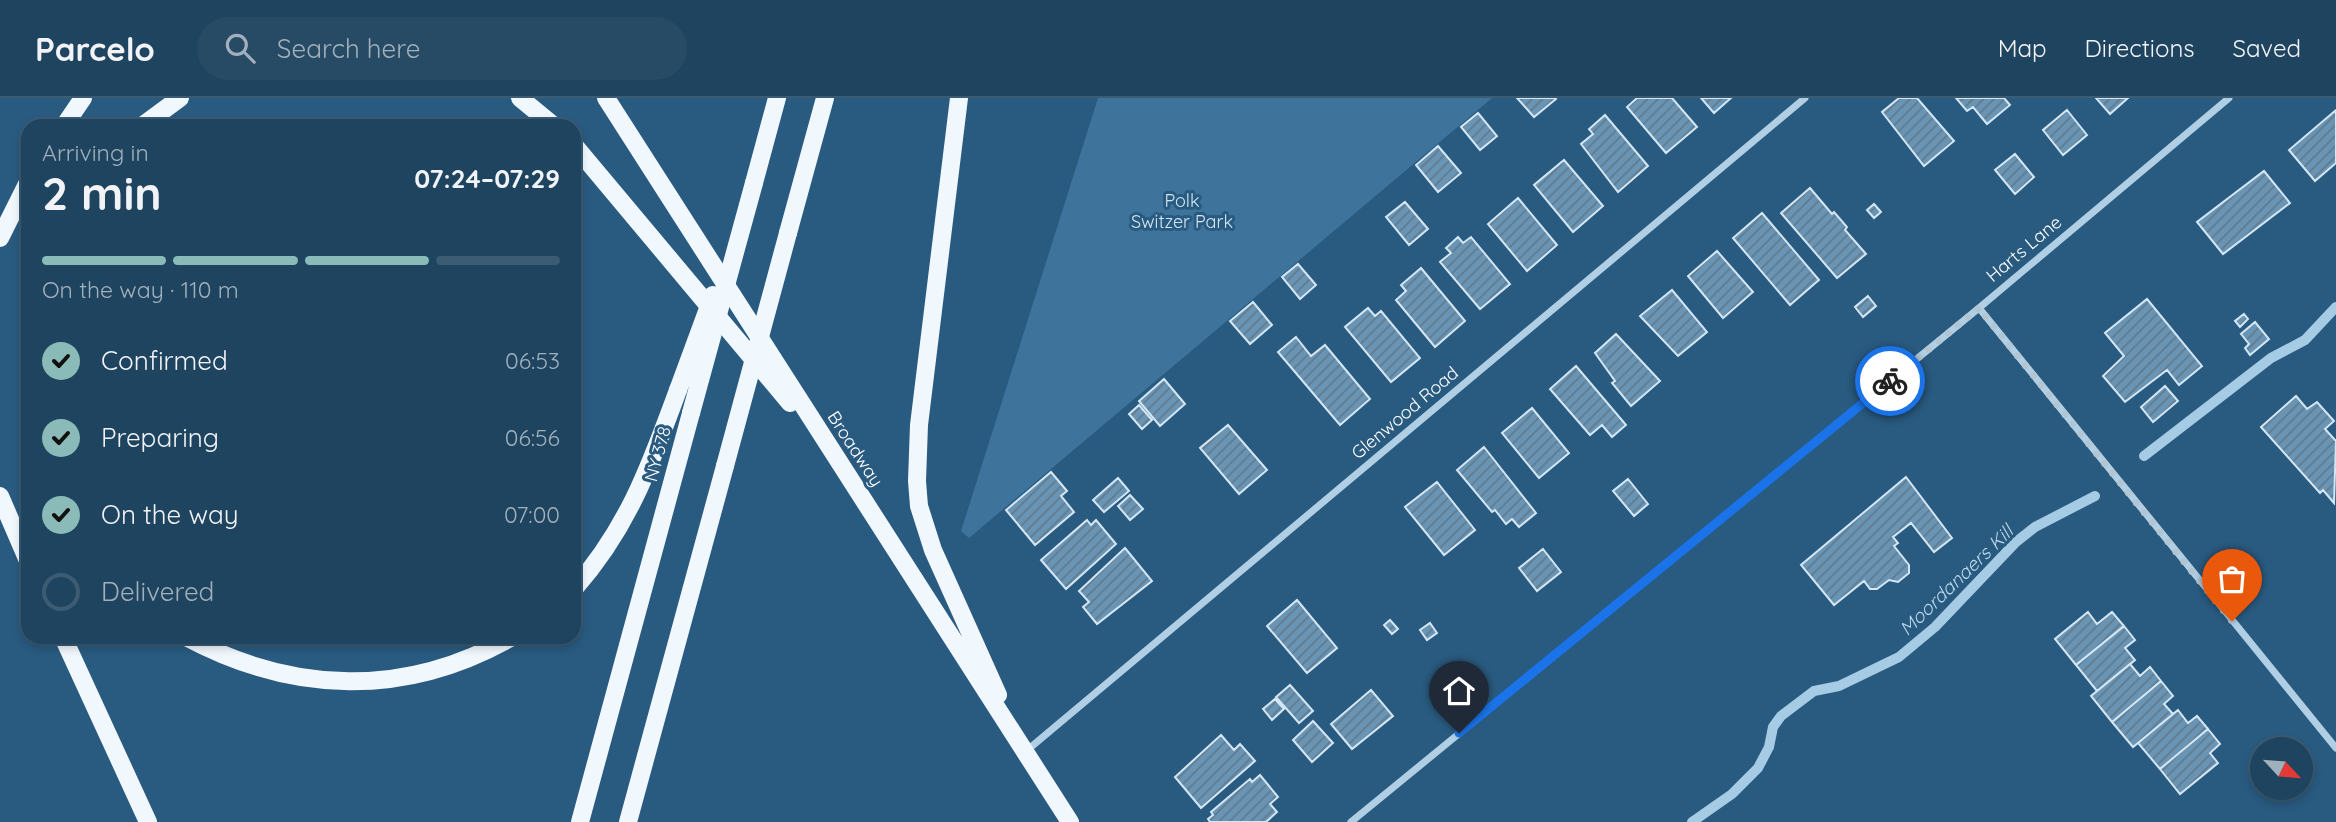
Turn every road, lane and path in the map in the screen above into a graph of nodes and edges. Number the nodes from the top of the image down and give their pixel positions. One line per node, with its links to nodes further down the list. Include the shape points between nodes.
1 (83, 98): 10 (main road)
2 (180, 98): 11 (main road)
3 (520, 98): 12 (main road)
4 (607, 98): 18 (main road, Broadway)
5 (777, 98): 14 (main road, NY 378 / NY 378)
6 (825, 98): 29 (main road, bridge)
7 (959, 98): 26 (main road, via 916,481 933,550)
8 (1805, 98): 26 (street, Glenwood Road)
9 (2229, 98): 17 (street, Harts Lane)
10 (69, 119)
11 (152, 119)
12 (546, 119)
13 (581, 153): 18 (main road)
14 (754, 183): 21 (main road, bridge, via 645,481 624,523); 28 (main road, NY 378 / NY 378, bridge)
15 (21, 196): 16 (main road)
16 (0, 238)
17 (1979, 308): 25 (street); 31 (street, Harts Lane)
18 (838, 462): 26 (main road, Broadway)
19 (0, 496): 20 (main road)
20 (21, 545)
21 (581, 581)
22 (66, 644): 27 (main road)
23 (201, 644): 24 (main road, via 256,669 352,683 443,669)
24 (500, 644)
25 (2336, 748)
26 (1024, 752): 30 (main road, Broadway)
27 (148, 822)
28 (579, 822)
29 (628, 822)
30 (1070, 822)
31 (1350, 822)

